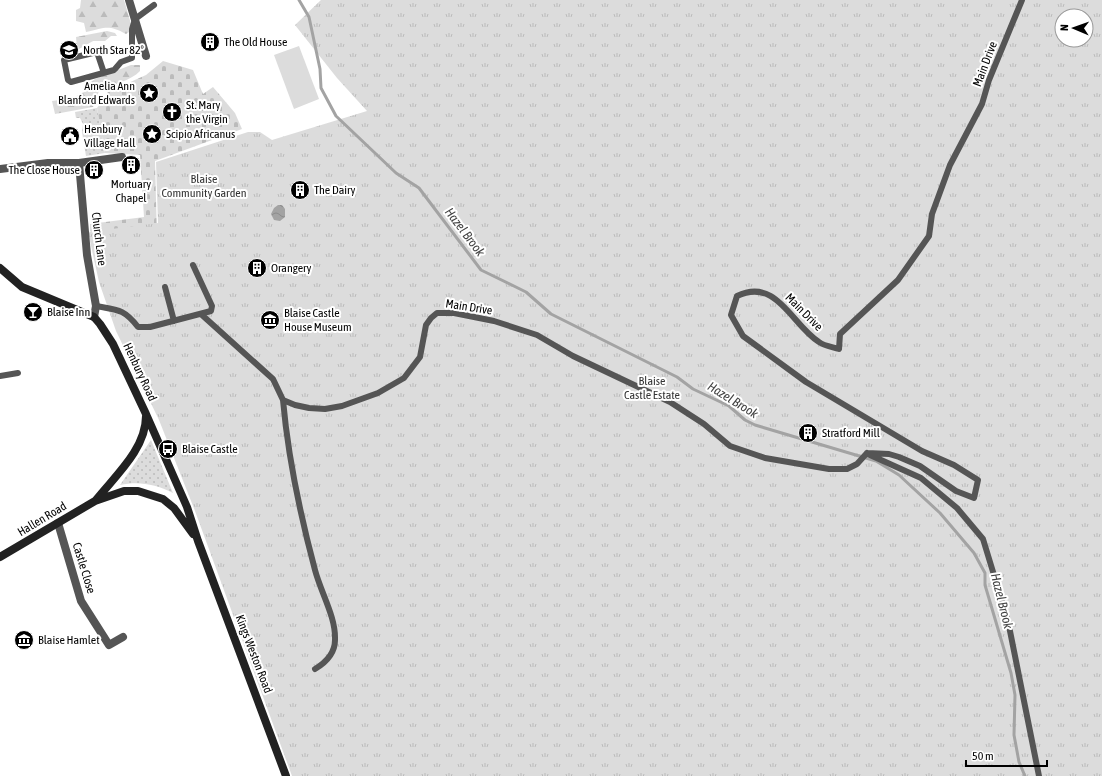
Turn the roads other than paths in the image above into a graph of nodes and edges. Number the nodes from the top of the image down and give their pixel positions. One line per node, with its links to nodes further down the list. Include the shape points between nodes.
1 (129, 0): 4 (street)
2 (1022, 0): 21 (lane, Main Drive, via 989,80 982,104 950,165 932,214 929,236 898,280 840,334 839,349 819,342 776,299 760,291 748,291 737,296 731,315 743,336 806,382 846,407 978,480 974,498 956,491 920,466 899,457)
3 (154, 6): 4 (lane)
4 (135, 19): 5 (street); 6 (lane, via 132,29 132,58)
5 (146, 56)
6 (104, 73): 6 (lane, via 70,82 64,60 97,52)
7 (122, 156): 8 (street)
8 (79, 163): 9 (street, via 47,161); 13 (street, Church Lane, via 87,255)
9 (0, 168)
10 (193, 265): 14 (lane, via 212,306 211,311)
11 (0, 268): 15 (main road, via 22,287 61,308)
12 (165, 287): 16 (lane)
13 (96, 306): 15 (street, Church Lane); 16 (lane, via 120,310 129,315 138,327)
14 (202, 315): 16 (lane); 19 (lane, via 273,379)
15 (94, 317): 20 (main road, Henbury Road, via 113,344)
16 (174, 321)
17 (18, 373): 18 (lane)
18 (0, 376)
19 (283, 400): 21 (lane, Main Drive, via 309,408 325,409 342,406 378,393 404,378 420,357 426,325 431,318 437,313 454,313 494,321 537,335 573,356 670,402 704,424 730,446 776,461 830,469 847,468 857,464); 27 (lane, via 301,518 317,579 333,623 335,641 332,652 324,663)
20 (146, 414): 22 (main road, Hallen Road, via 146,425 132,456); 24 (main road, Henbury Road, via 187,507)
21 (867, 453): 29 (lane, via 921,478 957,508 983,539 1008,621)
22 (96, 501): 23 (main road, Hallen Road); 24 (main road, Hallen Road, via 124,491 150,494 174,508)
23 (58, 523): 25 (main road, Hallen Road); 26 (street, Castle Close, via 81,601 108,645)
24 (198, 541): 28 (main road, Kings Weston Road)
25 (0, 557)
26 (123, 637)
27 (315, 669)
28 (286, 776)
29 (1039, 776)

